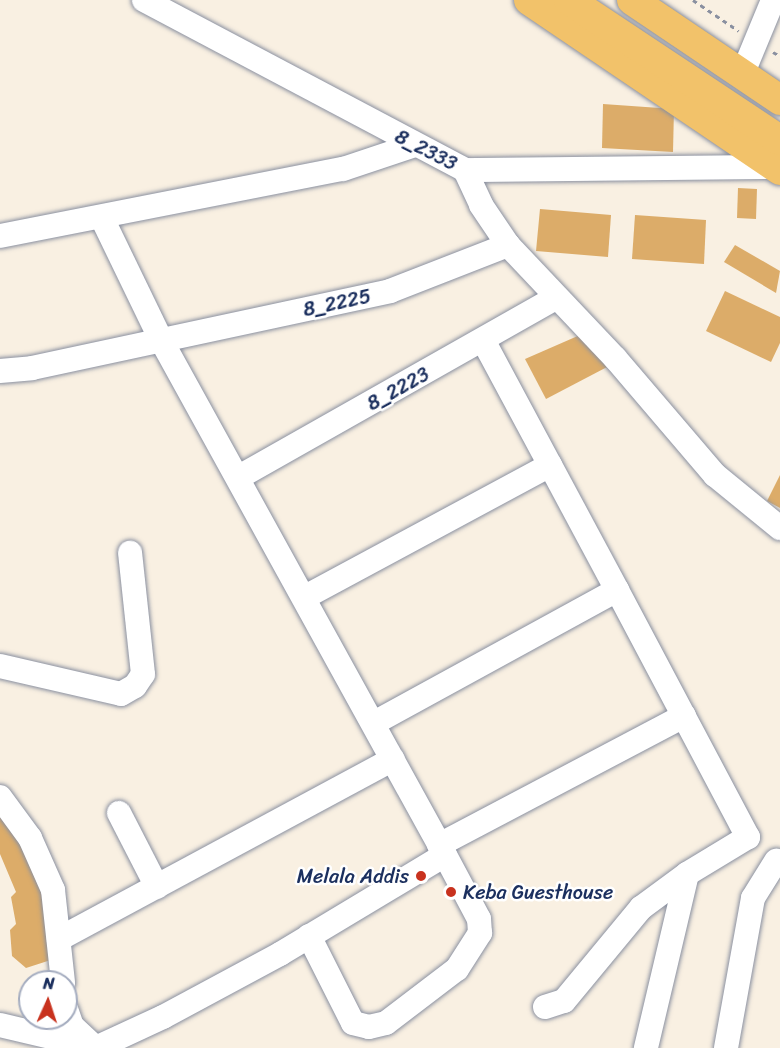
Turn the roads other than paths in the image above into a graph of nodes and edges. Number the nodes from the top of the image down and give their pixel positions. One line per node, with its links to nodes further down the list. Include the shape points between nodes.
1 (144, 0): 8 (street, 8_2333)
2 (529, 0): 9 (main road)
3 (569, 0): 9 (main road)
4 (632, 0): 6 (main road)
5 (773, 0): 6 (street)
6 (742, 75): 7 (main road)
7 (780, 100)
8 (415, 145): 10 (street, 8_2333); 11 (street, via 343,169)
9 (778, 159): 10 (street, 8_2333)
10 (465, 170): 13 (street, via 481,205)
11 (102, 219): 12 (street); 15 (street)
12 (0, 236)
13 (508, 244): 14 (street); 15 (street, 8_2225, via 390,291)
14 (556, 298): 16 (street, 8_2223); 20 (street, via 615,358 715,475)
15 (160, 338): 17 (street, 8_2225, via 32,368); 19 (street)
16 (484, 342): 18 (street); 19 (street, 8_2223)
17 (0, 371)
18 (550, 465): 22 (street); 23 (street)
19 (239, 477): 23 (street)
20 (780, 528)
21 (130, 553): 24 (street, via 143,674 135,686 121,694)
22 (617, 590): 25 (street); 26 (street)
23 (305, 597): 26 (street)
24 (0, 666)
25 (684, 716): 30 (street); 31 (street)
26 (374, 723): 27 (street)
27 (393, 759): 31 (street); 34 (street)
28 (0, 797): 36 (street, via 30,837 44,864 53,890)
29 (118, 813): 34 (street)
30 (748, 837): 32 (street, via 759,853); 33 (street)
31 (442, 850): 35 (street); 35 (street, via 479,919 480,933 457,969 386,1023 369,1027 353,1023)
32 (778, 861): 43 (street, via 753,898)
33 (687, 874): 38 (street, via 640,908 564,1001); 42 (street)
34 (157, 887): 36 (street)
35 (309, 936): 41 (street, via 163,1017)
36 (58, 939): 37 (street)
37 (62, 970)
38 (545, 1007)
39 (0, 1025): 41 (street)
40 (76, 1030): 41 (street)
41 (96, 1048)
42 (646, 1048)
43 (726, 1048)

